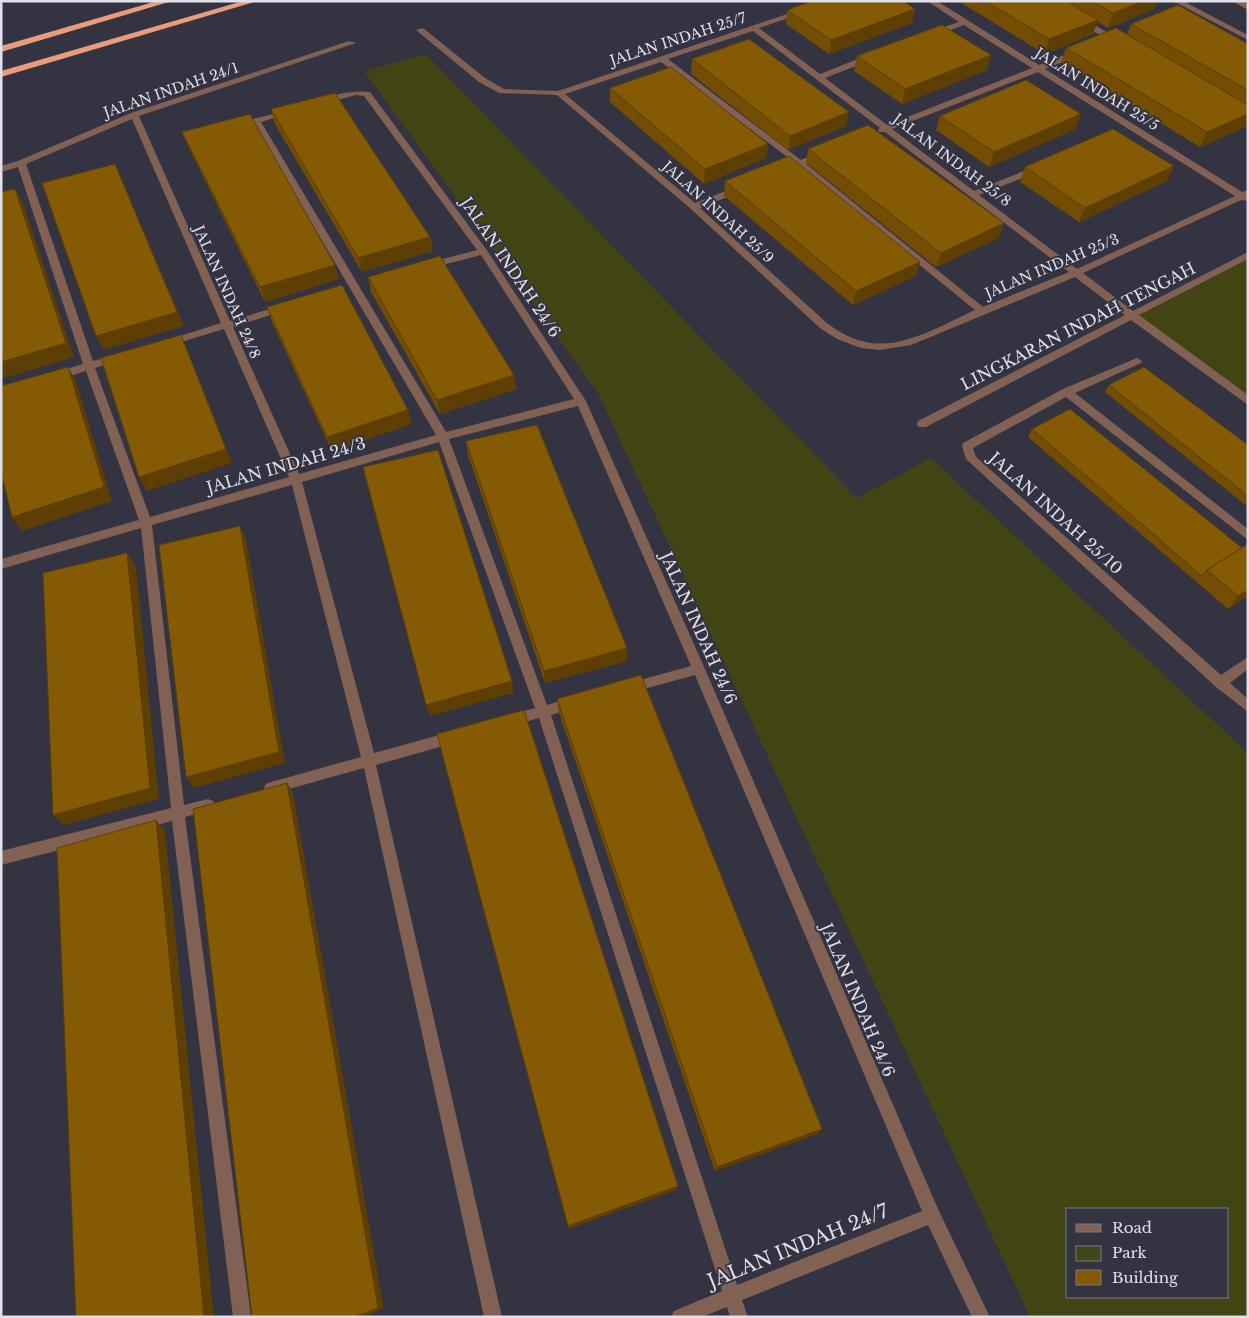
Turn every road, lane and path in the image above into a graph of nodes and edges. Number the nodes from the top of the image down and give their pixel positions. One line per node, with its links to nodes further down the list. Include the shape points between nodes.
1 (168, 1): 18 (highway)
2 (254, 1): 23 (highway)
3 (834, 1): 12 (street, JALAN INDAH 25/7)
4 (931, 1): 11 (street, JALAN INDAH 25/5)
5 (1177, 1): 7 (street)
6 (1236, 1): 8 (street)
7 (1188, 7): 9 (street); 15 (street)
8 (1248, 8)
9 (1180, 11)
10 (1073, 15): 16 (street, via 1120,39)
11 (964, 22): 14 (street); 22 (street, JALAN INDAH 25/5)
12 (754, 28): 21 (street, JALAN INDAH 25/7); 24 (street, JALAN INDAH 25/8)
13 (420, 30): 25 (street, via 482,80 502,91)
14 (928, 36)
15 (1248, 38)
16 (1106, 42)
17 (352, 44): 26 (street, JALAN INDAH 24/1)
18 (1, 49)
19 (1089, 49): 22 (street)
20 (882, 53): 24 (street)
21 (661, 58): 25 (street, JALAN INDAH 25/7); 31 (street)
22 (1039, 68): 27 (street); 37 (street, JALAN INDAH 25/5, via 1129,130)
23 (1, 74)
24 (819, 77): 27 (street, JALAN INDAH 25/8)
25 (559, 93): 38 (street, JALAN INDAH 25/9)
26 (134, 115): 30 (street, JALAN INDAH 24/1); 46 (street, JALAN INDAH 24/8)
27 (887, 128): 28 (street); 36 (street, JALAN INDAH 25/8)
28 (869, 135)
29 (834, 149): 31 (street)
30 (21, 163): 33 (street, JALAN INDAH 24/1); 51 (street)
31 (800, 164): 34 (street); 44 (street)
32 (1045, 165): 36 (street)
33 (1, 169)
34 (773, 174)
35 (747, 185): 38 (street)
36 (974, 194): 42 (street, JALAN INDAH 25/8)
37 (1245, 196): 42 (street, JALAN INDAH 25/3)
38 (694, 207): 47 (street, JALAN INDAH 25/9, via 824,326)
39 (483, 251): 41 (street); 54 (street, JALAN INDAH 24/6); 57 (street, JALAN INDAH 24/6, via 367,94 356,93 256,121)
40 (1248, 255): 45 (street, LINGKARAN INDAH TENGAH)
41 (418, 269)
42 (1076, 273): 44 (street, JALAN INDAH 25/3); 45 (street, JALAN INDAH 25/8)
43 (290, 306): 46 (street)
44 (982, 311): 47 (street, JALAN INDAH 25/3, via 911,342 880,347)
45 (1132, 316): 55 (street, JALAN INDAH 25/8); 56 (street, LINGKARAN INDAH TENGAH)
46 (227, 325): 48 (street); 58 (street, JALAN INDAH 24/8)
47 (861, 345)
48 (154, 347)
49 (126, 355): 51 (street)
50 (1137, 361): 53 (street, JALAN INDAH 25/10)
51 (89, 366): 52 (street); 59 (street)
52 (45, 379)
53 (1067, 392): 60 (street); 64 (street, JALAN INDAH 25/10, via 967,446 972,459)
54 (581, 401): 57 (street, JALAN INDAH 24/3); 63 (street, JALAN INDAH 24/6)
55 (1248, 401)
56 (922, 424)
57 (443, 437): 58 (street, JALAN INDAH 24/3); 68 (street)
58 (296, 480): 59 (street, JALAN INDAH 24/3); 71 (street, JALAN INDAH 24/8)
59 (146, 522): 61 (street, JALAN INDAH 24/3); 74 (street)
60 (1248, 536)
61 (1, 564)
62 (1248, 662): 64 (street)
63 (699, 669): 65 (street); 76 (street, JALAN INDAH 24/6)
64 (1220, 683): 67 (street, JALAN INDAH 25/10)
65 (616, 691)
66 (589, 699): 68 (street)
67 (1248, 707)
68 (543, 711): 69 (street); 77 (street)
69 (497, 724)
70 (470, 732): 71 (street)
71 (369, 761): 72 (street); 79 (street, JALAN INDAH 24/8)
72 (255, 793)
73 (216, 803): 74 (street)
74 (178, 814): 75 (street); 78 (street)
75 (1, 858)
76 (932, 1215): 77 (street, JALAN INDAH 24/7); 82 (street, JALAN INDAH 24/6)
77 (731, 1295): 80 (street, JALAN INDAH 24/7); 81 (street)
78 (242, 1317)
79 (494, 1317)
80 (680, 1317)
81 (739, 1317)
82 (981, 1317)

